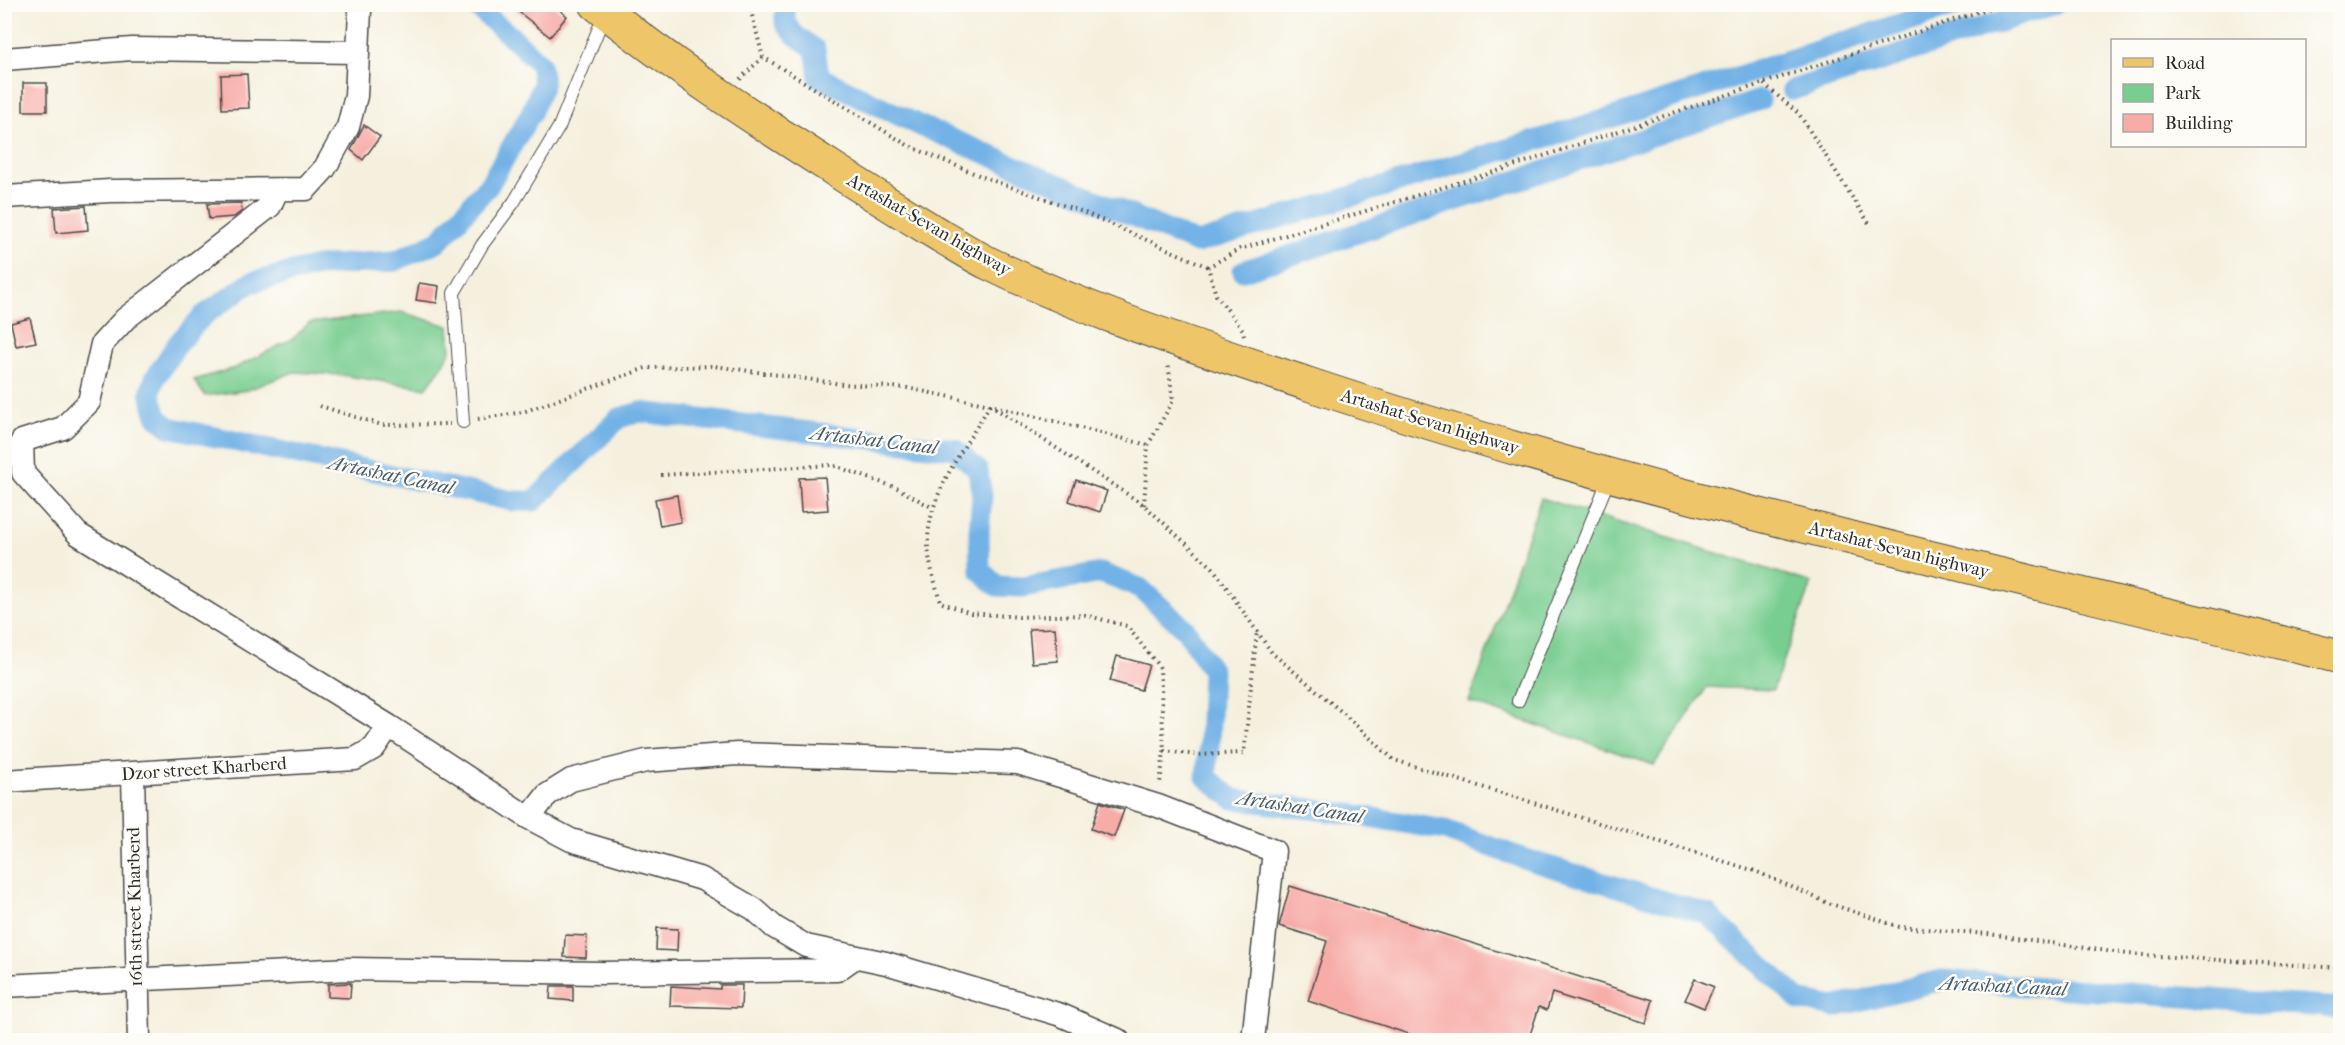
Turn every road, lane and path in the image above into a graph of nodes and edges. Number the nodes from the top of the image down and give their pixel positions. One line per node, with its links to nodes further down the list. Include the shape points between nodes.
1 (362, 4): 5 (street)
2 (749, 4): 11 (path, via 763,57 909,146 1083,212)
3 (2002, 4): 7 (path)
4 (600, 8): 12 (main road, Artashat-Sevan highway, via 722,97 987,263 1065,298); 16 (lane, via 559,127 454,293)
5 (357, 52): 6 (street, via 132,48); 8 (street, via 356,96 351,117 325,168 306,189)
6 (4, 59)
7 (1763, 84): 10 (path, via 1799,114); 11 (path, via 1504,169 1240,249)
8 (277, 190): 9 (street, via 110,190); 17 (street, via 270,206 125,319 102,344 89,402 63,428)
9 (4, 197)
10 (1870, 225)
11 (1208, 267): 13 (path, via 1216,295 1243,330)
12 (1164, 335): 13 (main road, Artashat-Sevan highway); 18 (path, via 1173,401)
13 (1252, 365): 20 (main road, Artashat-Sevan highway, via 1487,441)
14 (990, 405): 16 (path, via 907,388 842,384 714,366 646,368 523,412); 18 (path); 21 (path); 22 (path)
15 (320, 406): 16 (path, via 382,425)
16 (463, 422)
17 (13, 441): 26 (street, via 23,473 78,534)
18 (1148, 445): 21 (path)
19 (661, 475): 22 (path, via 832,465 897,488)
20 (1610, 475): 24 (main road, Artashat-Sevan highway, via 1946,563); 25 (lane)
21 (1144, 506): 23 (path, via 1213,568)
22 (933, 508): 27 (path, via 928,548 940,602 972,613 1019,617 1085,615 1127,626 1160,668)
23 (1257, 631): 27 (path, via 1244,753 1198,755); 33 (path, via 1272,653 1394,760 1755,872 1828,903 1900,927 1988,934 2128,954)
24 (2340, 657)
25 (1518, 701)
26 (389, 726): 28 (street, Dzor street Kharberd, via 374,747 355,759); 31 (street)
27 (1164, 751): 30 (path)
28 (133, 774): 29 (street, Dzor street Kharberd); 34 (street, 16th street Kharberd)
29 (4, 781)
30 (1158, 806): 31 (street, via 1018,763 737,754 646,761 571,780 547,795); 38 (street, via 1274,851)
31 (530, 818): 32 (street, via 571,840 702,879 806,946)
32 (854, 958): 34 (street, via 837,970 350,969); 37 (street, via 886,963 1061,1015)
33 (2340, 968)
34 (136, 980): 35 (street); 36 (street, 16th street Kharberd)
35 (4, 986)
36 (139, 1041)
37 (1118, 1041)
38 (1253, 1041)

